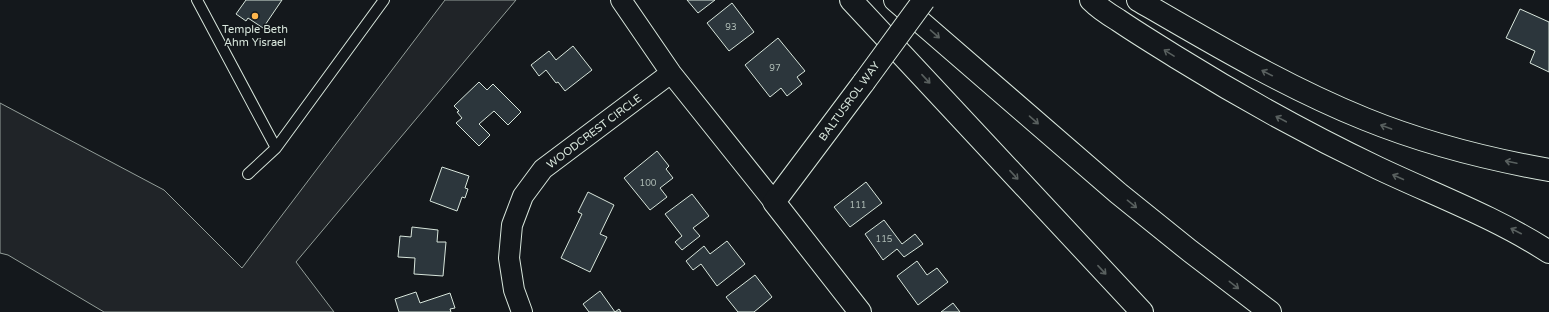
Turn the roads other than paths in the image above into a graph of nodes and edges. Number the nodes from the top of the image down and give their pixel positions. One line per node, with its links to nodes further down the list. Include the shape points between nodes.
1 (197, 0): 10 (lane)
2 (384, 0): 10 (lane)
3 (621, 0): 9 (street)
4 (851, 0): 17 (main road, one-way to 17)
5 (895, 0): 18 (main road, one-way to 18, via 1118,193 1190,252)
6 (924, 0): 13 (main road, BALTUSROL WAY, bridge)
7 (1091, 0): 14 (main road, one-way to 7, via 1526,236 1492,219 1314,137 1260,108 1125,25)
8 (1138, 0): 11 (main road, one-way to 8, via 1423,140 1366,120 1259,69)
9 (671, 73): 13 (street); 15 (street, WOODCREST CIRCLE, via 543,169 523,196 512,225 509,258 514,290)
10 (276, 148): 12 (lane)
11 (1549, 170)
12 (248, 174)
13 (774, 202): 16 (main road)
14 (1549, 252)
15 (522, 312)
16 (860, 312)
17 (1142, 312)
18 (1270, 312)

